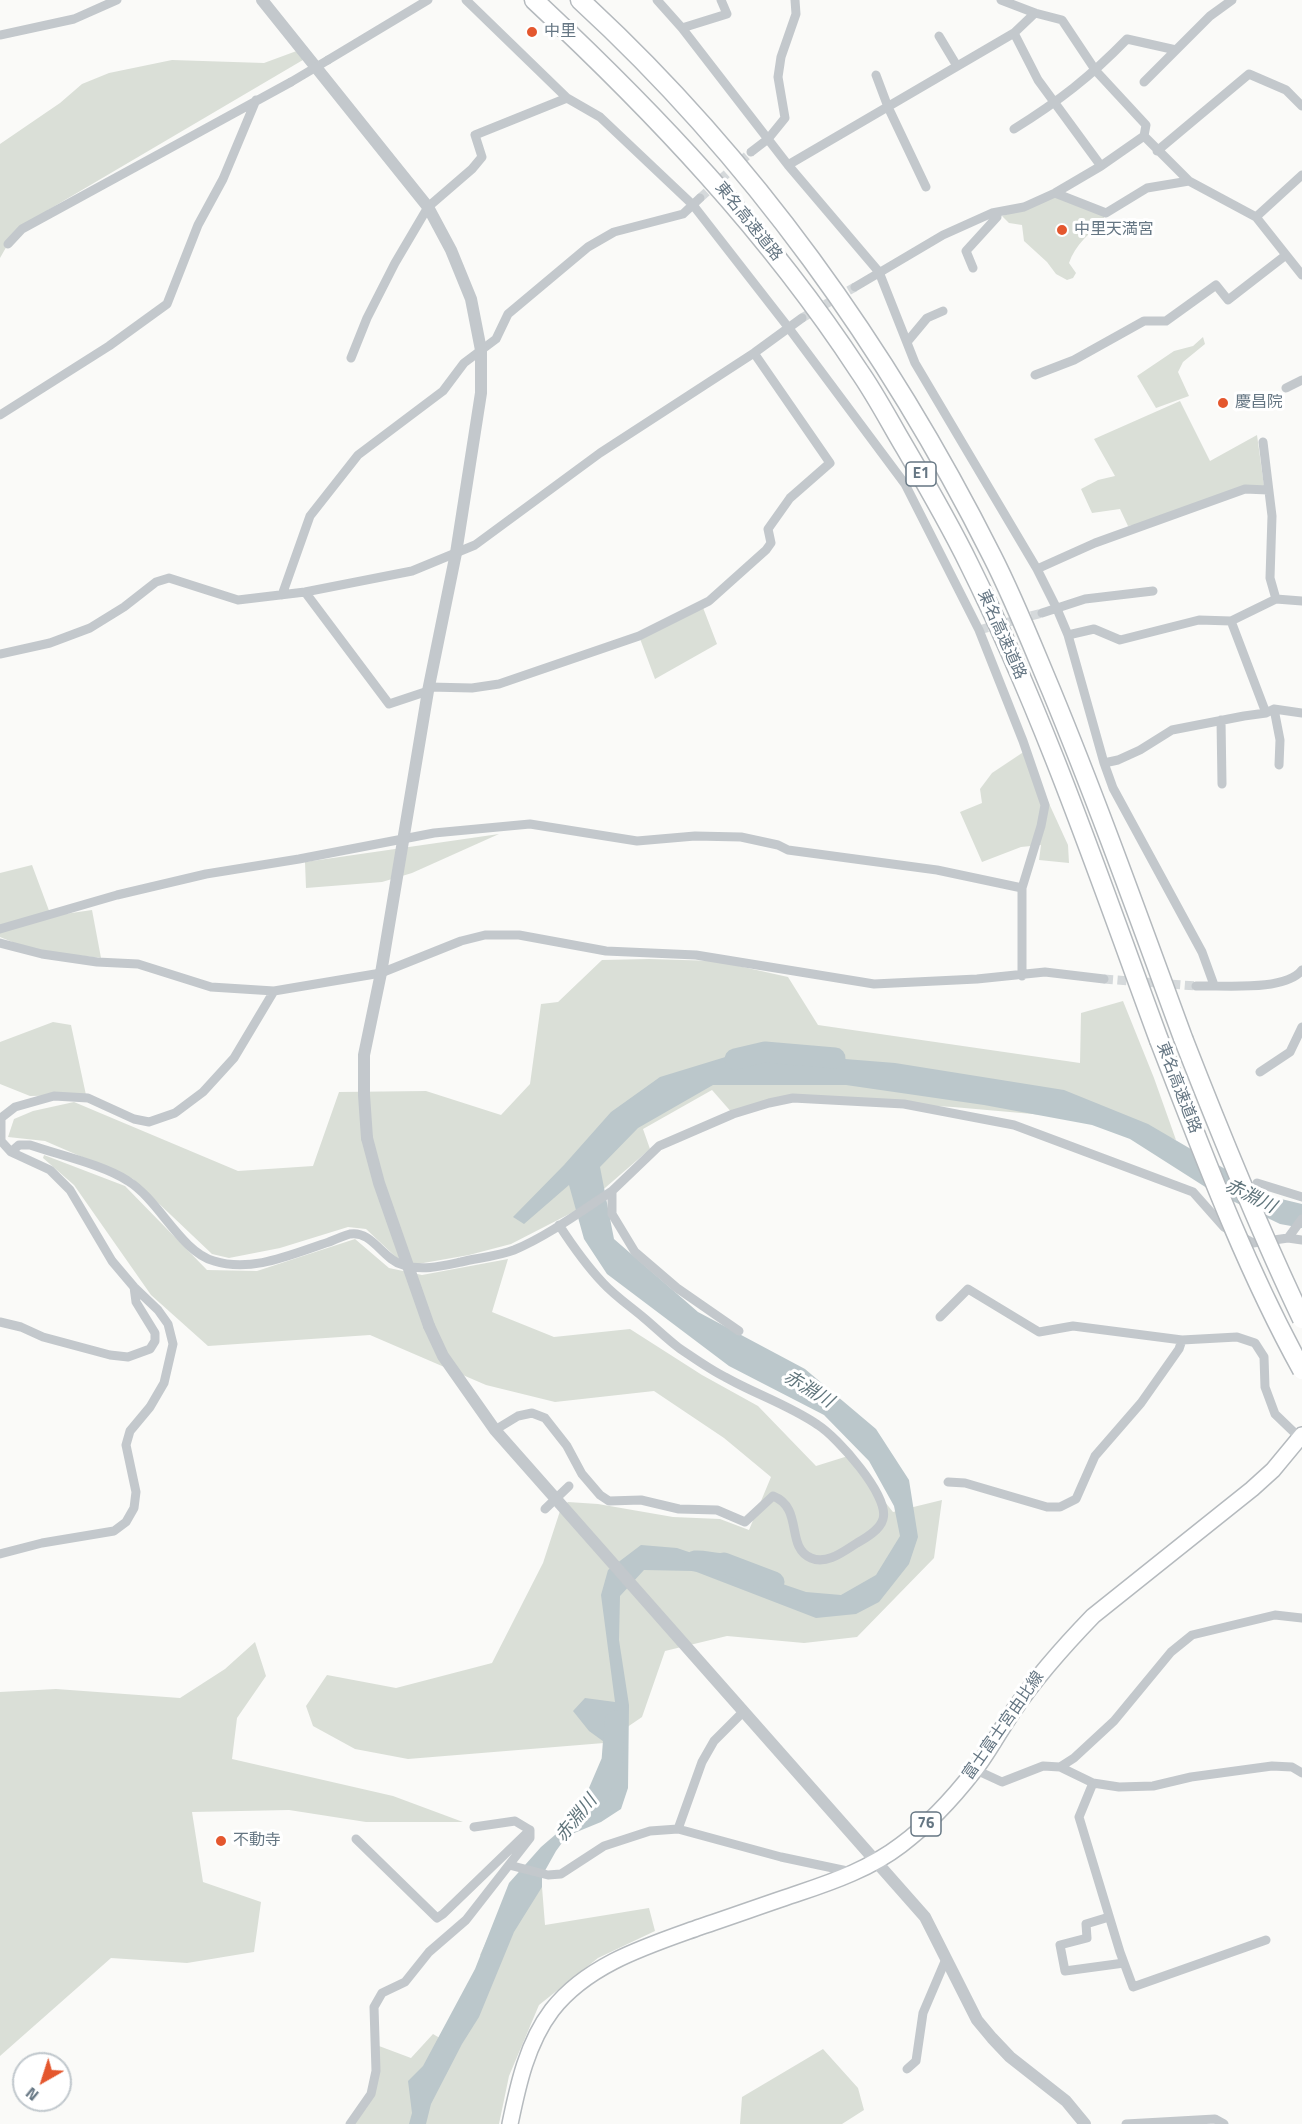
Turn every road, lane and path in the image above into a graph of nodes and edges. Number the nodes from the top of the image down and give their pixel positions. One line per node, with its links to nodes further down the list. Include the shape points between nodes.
1 (117, 0): 16 (street, via 74,20)
2 (262, 0): 40 (street)
3 (428, 0): 24 (street, bridge)
4 (466, 0): 23 (street)
5 (534, 0): 108 (highway, 東名高速道路 / E1, bridge, via 703,168 774,253 860,373 935,499 993,615 1042,729 1209,1168)
6 (580, 0): 104 (highway, 東名高速道路 / E1, bridge, via 657,75 761,193 841,301 920,423 1015,604 1083,767 1231,1161)
7 (657, 0): 14 (street)
8 (721, 0): 14 (street, via 727,14)
9 (795, 0): 30 (street, via 796,14 778,77 785,118)
10 (1001, 0): 12 (street)
11 (1232, 0): 18 (street)
12 (1016, 3): 13 (street)
13 (1035, 13): 15 (street); 20 (street, via 1062,20)
14 (682, 28): 30 (street)
15 (1014, 33): 19 (street); 25 (street)
16 (0, 35)
17 (939, 36): 19 (street)
18 (1176, 50): 20 (street, via 1127,39); 22 (street)
19 (957, 66): 27 (street)
20 (1096, 71): 25 (street); 29 (street, via 1146,125)
21 (876, 75): 27 (street)
22 (1144, 82)
23 (567, 98): 39 (street, via 600,117); 40 (street, via 475,135 483,157)
24 (256, 100): 43 (street, via 22,229); 59 (street, via 167,304)
25 (1054, 104): 28 (street); 34 (street)
26 (1302, 106): 31 (street, via 1286,90 1249,74)
27 (888, 107): 33 (street); 37 (street)
28 (1014, 129)
29 (1144, 136): 31 (street); 34 (street)
30 (768, 139): 32 (street); 33 (street)
31 (1157, 151): 36 (street)
32 (751, 152)
33 (788, 165): 46 (street)
34 (1101, 166): 38 (street)
35 (1302, 175): 42 (street)
36 (1189, 181): 38 (street, via 1147,188 1106,213); 42 (street)
37 (926, 187)
38 (1055, 194): 41 (street, via 1024,207)
39 (696, 202): 51 (street); 53 (street, via 683,214 614,232 588,247 508,314 496,339)
40 (428, 207): 53 (street, via 471,299); 55 (street, via 395,263)
41 (997, 212): 45 (street, via 997,217 966,251); 46 (street, via 943,235)
42 (1256, 217): 44 (street)
43 (8, 244)
44 (1286, 255): 47 (street); 56 (street, via 1228,300 1216,285 1166,321 1144,321 1074,360)
45 (973, 268)
46 (879, 272): 48 (street); 52 (street)
47 (1302, 275)
48 (855, 287)
49 (943, 311): 52 (street, via 927,318)
50 (801, 318): 51 (street)
51 (788, 327): 54 (street); 82 (street, via 905,484 979,630 1045,805)
52 (907, 342): 63 (street, via 915,363)
53 (480, 350): 62 (street, via 481,393); 66 (street, via 464,363 443,391 358,455 310,516)
54 (753, 353): 62 (street, via 600,453 475,545); 74 (street, via 830,463 790,498 768,529 771,543 766,550 709,601 639,636 499,684)
55 (351, 358)
56 (1035, 375)
57 (1302, 380): 58 (street)
58 (1286, 388)
59 (0, 415)
60 (1263, 442): 61 (street)
61 (1268, 490): 63 (street, via 1245,489 1095,543); 67 (street, via 1272,516 1270,578)
62 (456, 553): 65 (street, via 412,571); 74 (street)
63 (1037, 569): 69 (street)
64 (1153, 591): 69 (street, via 1085,599)
65 (305, 592): 66 (street); 74 (street, via 389,704)
66 (282, 595): 73 (street, via 238,600 170,578 156,582 90,628 50,643)
67 (1276, 599): 68 (street); 71 (street)
68 (1302, 601)
69 (1056, 609): 70 (street); 72 (street)
70 (1041, 613)
71 (1231, 621): 72 (street, via 1199,620 1120,640 1094,629); 75 (street)
72 (1068, 635): 78 (street)
73 (0, 654)
74 (428, 689): 81 (street)
75 (1270, 711): 76 (street); 77 (street); 79 (street, via 1280,741)
76 (1302, 713)
77 (1221, 720): 78 (street, via 1172,730 1140,750); 80 (street)
78 (1104, 763): 89 (street, via 1113,788 1202,952)
79 (1279, 765)
80 (1222, 784)
81 (403, 840): 82 (street, via 434,833 530,824 637,842 695,836 741,837 788,850 937,870); 83 (street, via 206,874); 86 (street)
82 (1022, 888): 87 (street)
83 (0, 929)
84 (0, 943): 91 (street, via 42,954 138,964 211,987)
85 (1302, 970): 89 (street, via 1298,976 1263,985)
86 (381, 973): 87 (street, via 485,934 519,935 606,951 696,955 874,984); 91 (street); 109 (street, bridge, via 364,1055 367,1138 382,1193 442,1356)
87 (1022, 976): 88 (street, via 1046,972)
88 (1104, 978)
89 (1214, 985): 90 (street)
90 (1196, 986)
91 (274, 991): 94 (street, via 234,1058 203,1092 175,1113 149,1122 88,1098 54,1096 15,1107 1,1118 2,1140)
92 (1302, 1027): 93 (street, via 1290,1052)
93 (1260, 1072)
94 (11, 1152): 99 (street, via 19,1145 30,1145 129,1181 195,1250 213,1261 239,1265 288,1256 352,1234 364,1235 395,1263 417,1268 443,1266 515,1249); 102 (street, via 50,1170 70,1190 112,1261)
95 (1257, 1183): 97 (street)
96 (612, 1191): 99 (street); 100 (street, via 659,1146 769,1103 793,1098 904,1104 1014,1125 1193,1192 1224,1227 1253,1243); 106 (street, via 612,1214 635,1252 677,1288)
97 (1302, 1197)
98 (1302, 1219): 100 (street)
99 (559, 1225): 111 (street, via 603,1283 678,1347 725,1377 820,1426 854,1458 884,1508 883,1520 862,1540 825,1560 802,1552 791,1512 773,1496 745,1522 717,1510 679,1509 641,1500 609,1501)
100 (1288, 1238): 101 (street)
101 (1302, 1240)
102 (134, 1287): 105 (street, via 136,1302 155,1333 155,1341 150,1349 128,1357 43,1338); 114 (street, via 168,1324 173,1344 164,1383 130,1431 126,1445 136,1492 134,1508 126,1522 114,1531)
103 (940, 1317): 107 (street, via 968,1289 1039,1332 1073,1326)
104 (1302, 1319)
105 (0, 1322)
106 (739, 1331)
107 (1182, 1340): 110 (street, via 1238,1337 1255,1342 1264,1358 1265,1387 1275,1414); 112 (street, via 1141,1403 1095,1456 1076,1499 1060,1507 1047,1507 965,1483)
108 (1302, 1370)
109 (495, 1430): 111 (street, via 518,1416 532,1413 545,1418); 116 (street)
110 (1301, 1436): 118 (main road, 富士富士宮由比線 / 76, via 1252,1489 1071,1638 1013,1710)
111 (582, 1474): 113 (street, bridge)
112 (948, 1482)
113 (545, 1509)
114 (0, 1554)
115 (1302, 1618): 117 (street, via 1275,1615 1192,1635 1171,1652 1114,1720)
116 (743, 1712): 122 (street, via 714,1741 702,1762); 125 (street)
117 (1060, 1767): 118 (street, via 1043,1766 1002,1782); 120 (street)
118 (976, 1770): 125 (main road, 富士富士宮由比線 / 76, via 922,1828)
119 (1302, 1773): 120 (street, via 1292,1767 1272,1766 1153,1786)
120 (1093, 1784): 128 (street, via 1079,1817)
121 (474, 1827): 123 (street, via 515,1821)
122 (678, 1828): 126 (street, via 650,1831 604,1846 561,1874 548,1875); 127 (street, via 781,1857)
123 (530, 1830): 124 (street, via 436,1918); 126 (street, via 530,1838)
124 (356, 1839)
125 (876, 1862): 127 (main road, 富士富士宮由比線 / 76); 130 (street, via 925,1917)
126 (513, 1866): 133 (street, via 405,1982 382,1993 374,2007 376,2071 371,2094)
127 (855, 1872): 134 (main road, 富士富士宮由比線 / 76, via 651,1944 592,1974 553,2010 538,2032 518,2085)
128 (1109, 1917): 131 (street); 131 (street, via 1086,1924 1087,1938 1060,1945 1065,1971)
129 (1266, 1940): 131 (street, via 1133,1987)
130 (946, 1959): 132 (street, via 923,2013 916,2061); 135 (street, via 977,2020 992,2038 1066,2101)
131 (1124, 1963)
132 (907, 2068)
133 (350, 2124)
134 (510, 2124)
135 (1085, 2124)
136 (1126, 2124): 137 (street, via 1215,2119)
137 (1224, 2124)

